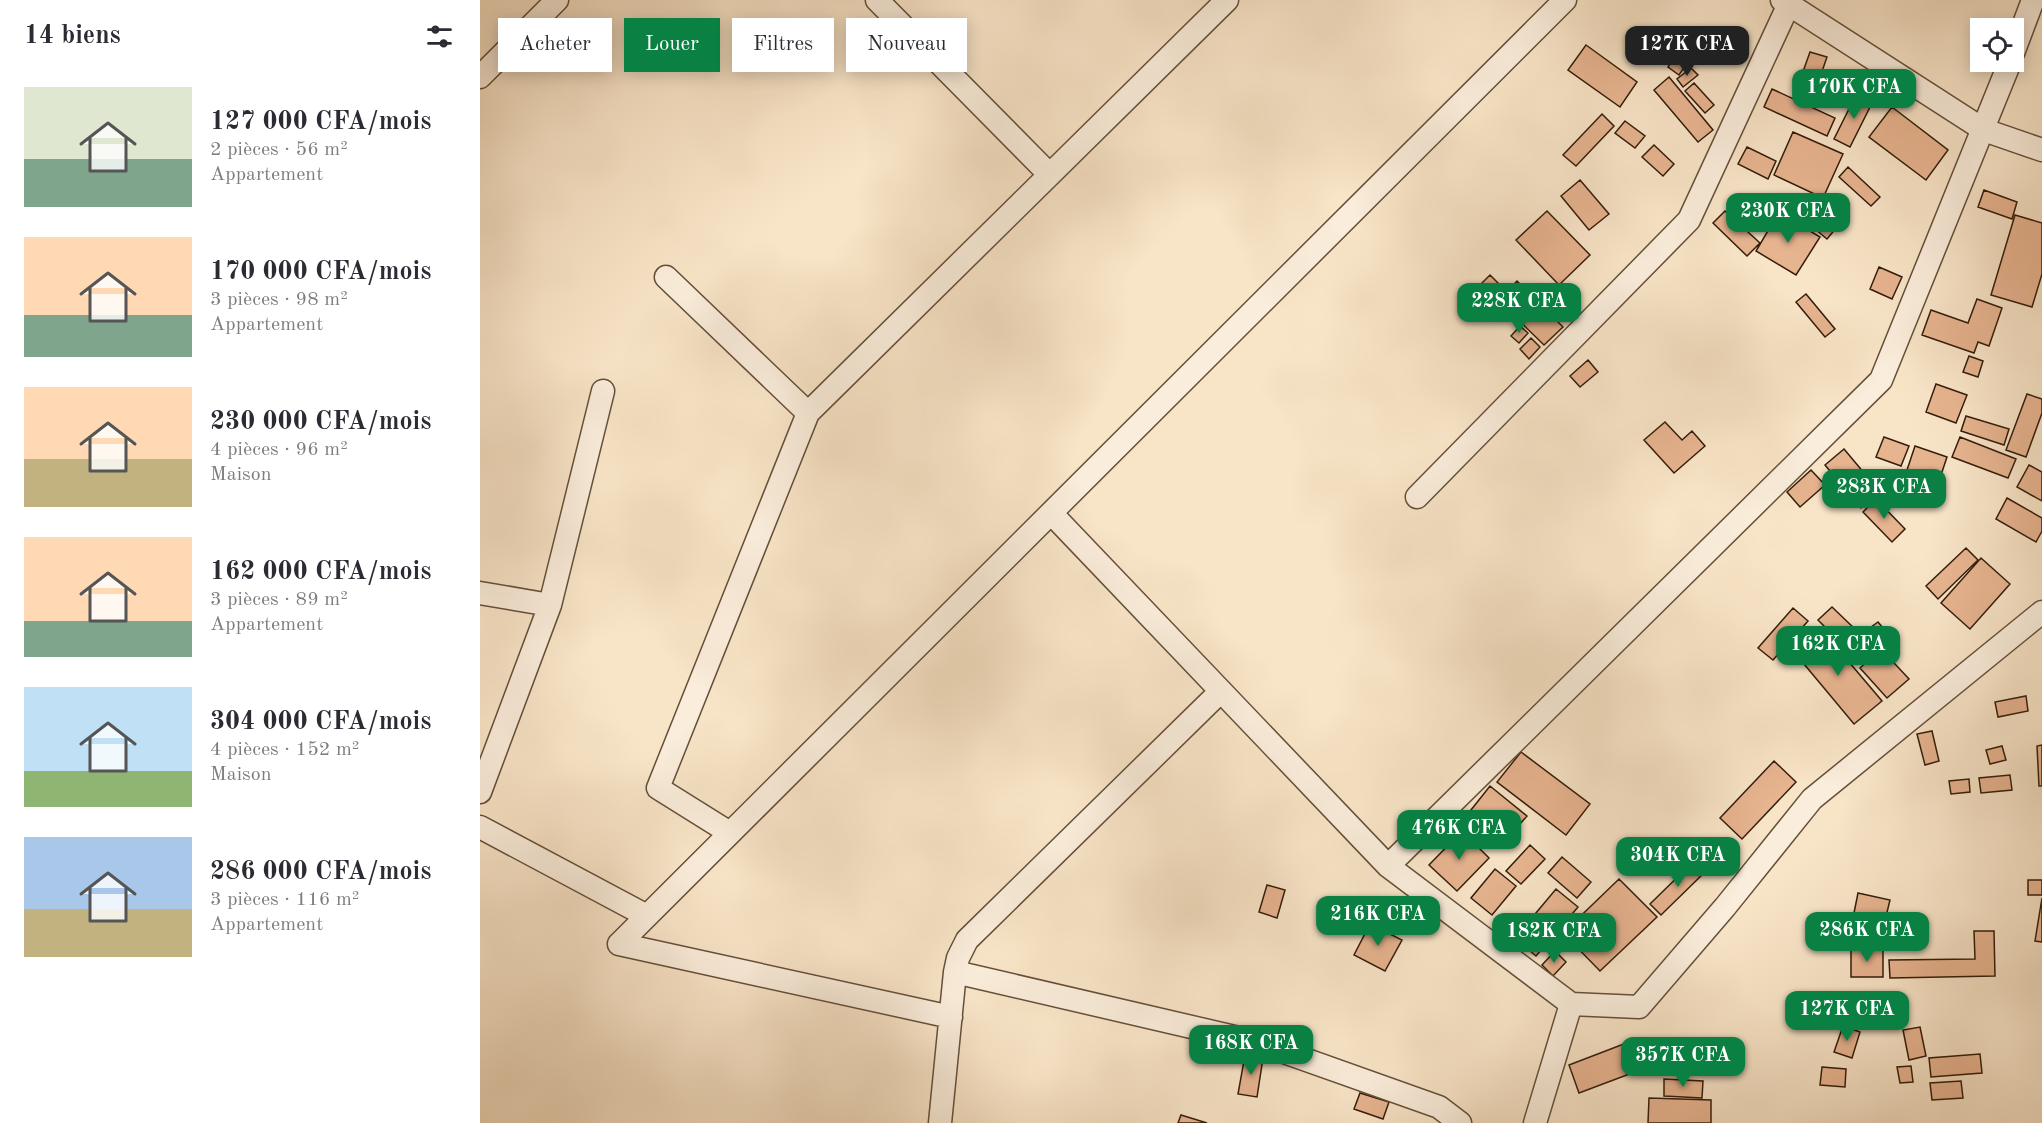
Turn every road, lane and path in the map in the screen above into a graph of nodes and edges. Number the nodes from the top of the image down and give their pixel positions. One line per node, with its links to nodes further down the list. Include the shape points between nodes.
1 (557, 0): 9 (street)
2 (1227, 0): 12 (street)
3 (1566, 0): 17 (street)
4 (2033, 0): 7 (street)
5 (887, 3): 12 (street)
6 (1785, 3): 10 (street); 16 (street, via 1689,220)
7 (2024, 24)
8 (2006, 72): 10 (street)
9 (480, 77)
10 (1984, 130): 11 (street); 25 (street, via 1881,380)
11 (2042, 150)
12 (1049, 174): 15 (street)
13 (666, 277): 15 (street)
14 (603, 391): 19 (street)
15 (808, 413): 24 (street, via 658,788)
16 (1417, 497)
17 (1051, 513): 21 (street); 24 (street)
18 (480, 593): 19 (street)
19 (550, 606): 22 (street)
20 (2042, 612): 28 (street, via 1812,798 1639,1007)
21 (1221, 691): 25 (street); 27 (street, via 967,940)
22 (480, 792)
23 (480, 827): 26 (street)
24 (730, 833): 26 (street)
25 (1388, 866): 28 (street)
26 (647, 916): 29 (street, via 620,944)
27 (955, 972): 29 (street); 30 (street, via 1256,1042)
28 (1571, 1004): 33 (street)
29 (951, 1017): 31 (street)
30 (1436, 1115): 32 (street)
31 (940, 1123)
32 (1460, 1123)
33 (1535, 1123)

